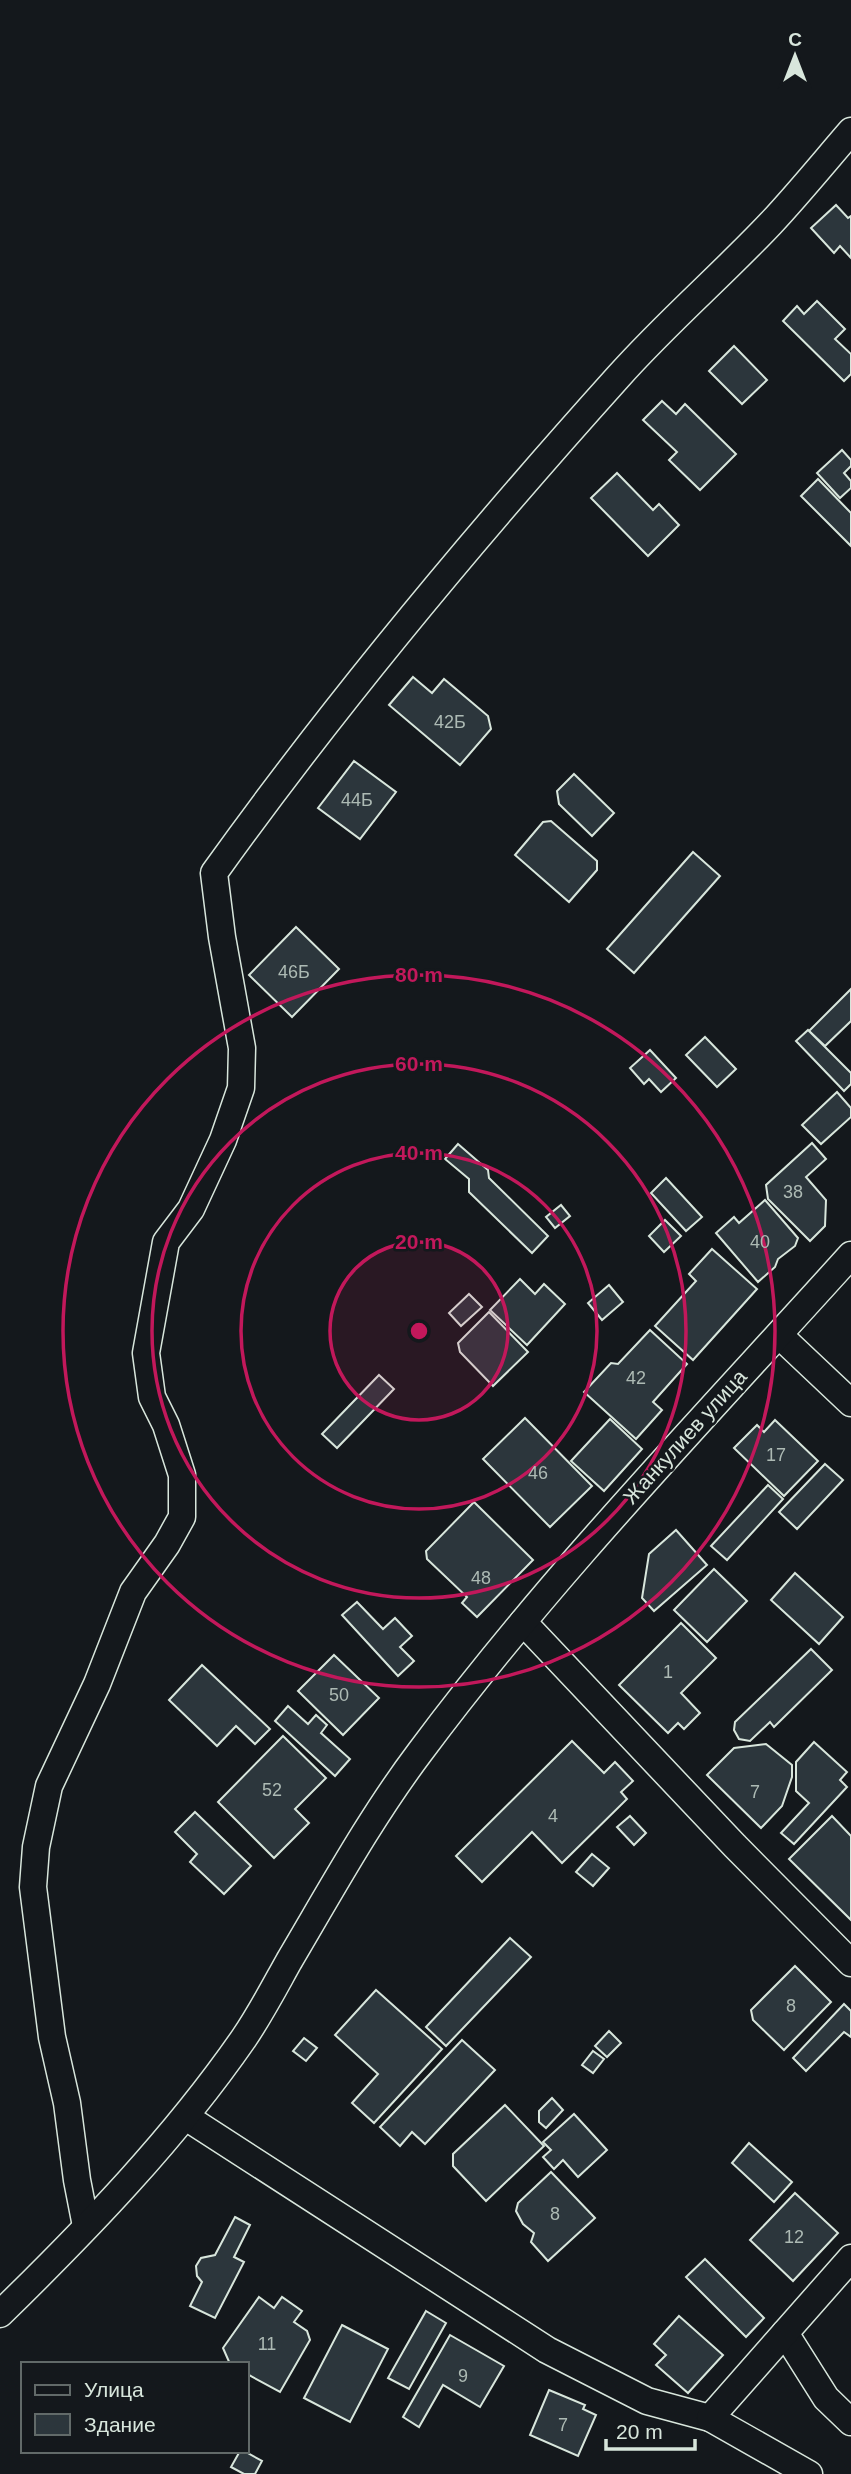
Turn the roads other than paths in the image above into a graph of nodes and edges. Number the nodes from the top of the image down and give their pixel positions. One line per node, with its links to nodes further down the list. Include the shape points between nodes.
1 (851, 131): 8 (street, via 772,222 620,375 484,531 373,664 214,873 242,1048 241,1088 191,1209 166,1242 146,1353 152,1397 183,1475 182,1517 133,1592 97,1684 49,1786 36,1847 33,1887 52,2037)
2 (851, 1255): 3 (street, Жанкулиев улица)
3 (779, 1335): 4 (street); 5 (street, Жанкулиев улица, via 649,1475)
4 (851, 1404)
5 (523, 1622): 6 (street); 7 (street, Жанкулиев улица, via 419,1753 358,1843 246,2035)
6 (851, 1963)
7 (186, 2117): 8 (street, Жанкулиев улица); 12 (street, via 547,2350 647,2402)
8 (86, 2227): 10 (street, Жанкулиев улица)
9 (851, 2258): 11 (street)
10 (0, 2314)
11 (785, 2333): 12 (street); 13 (street, via 826,2398)
12 (710, 2418): 14 (street)
13 (851, 2422)
14 (809, 2474)

